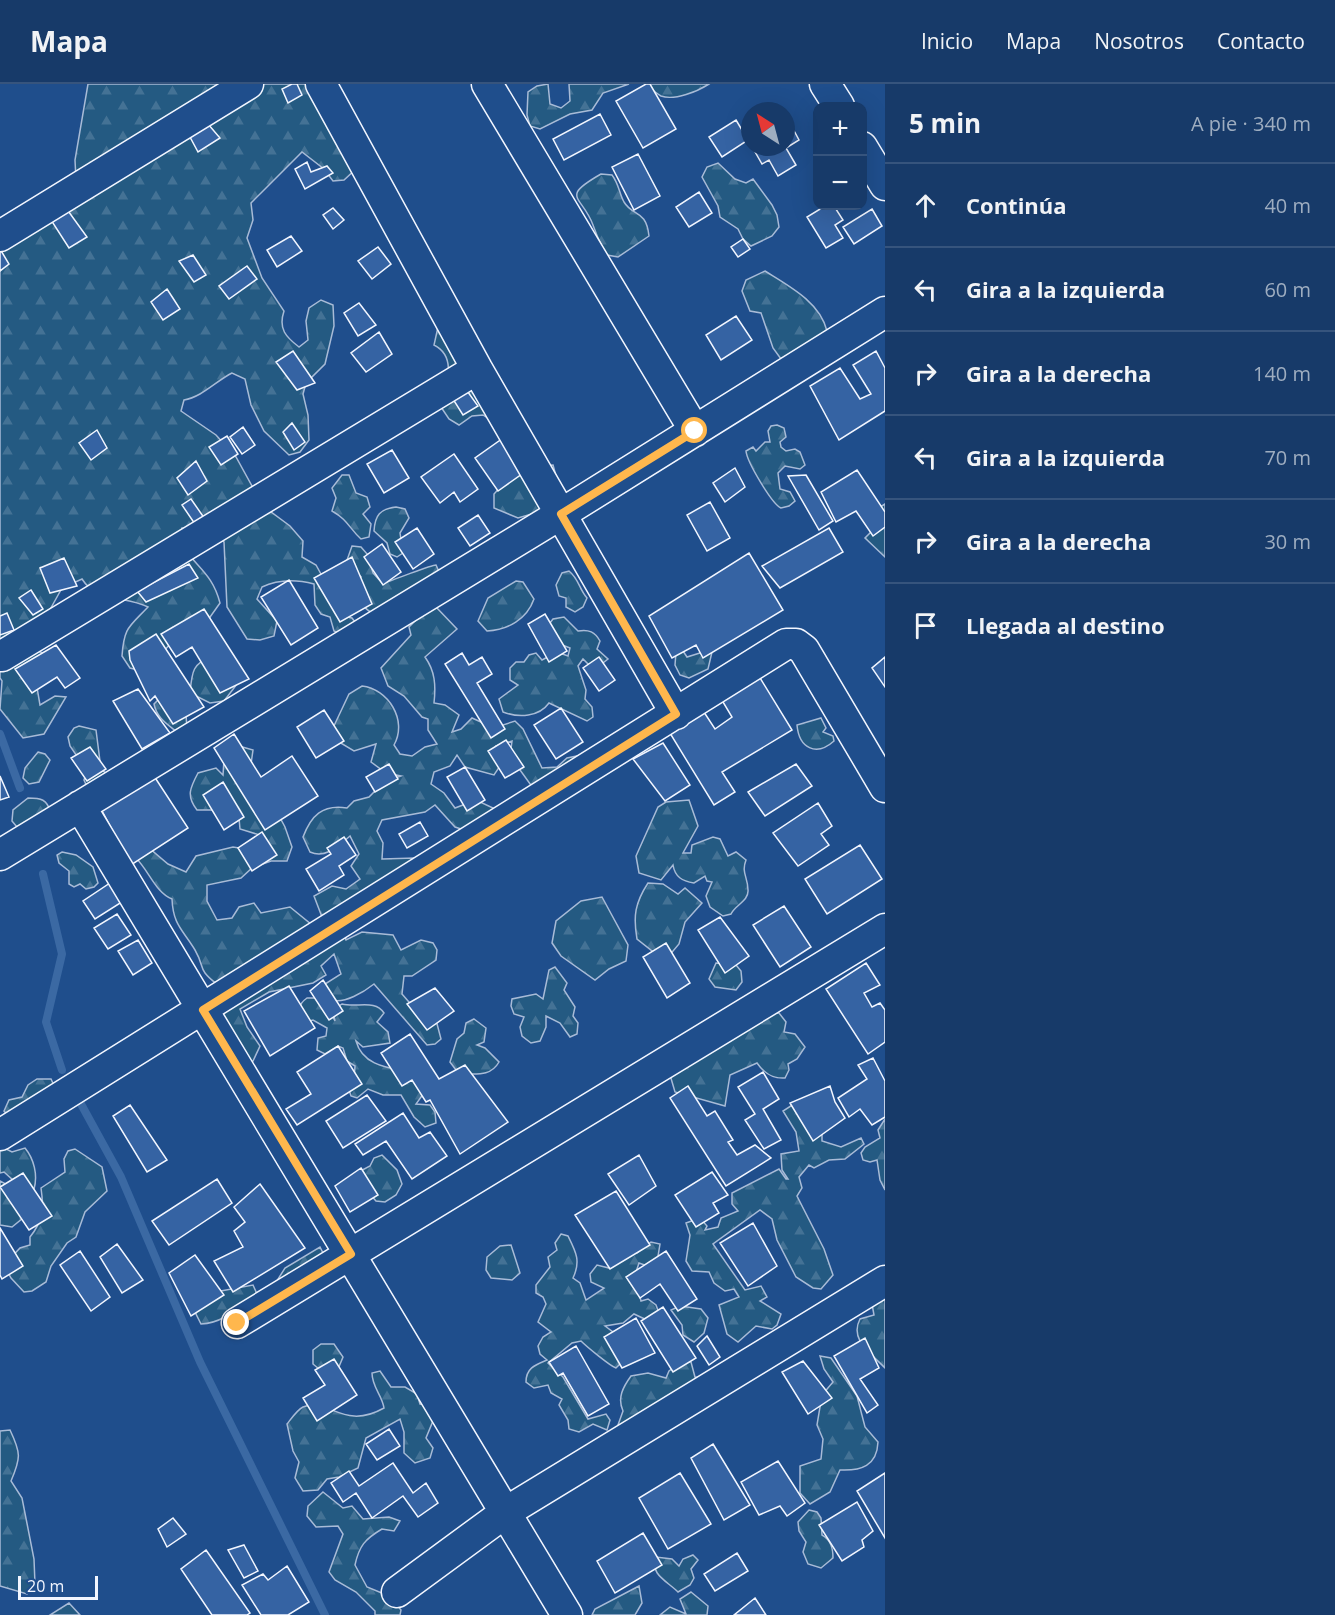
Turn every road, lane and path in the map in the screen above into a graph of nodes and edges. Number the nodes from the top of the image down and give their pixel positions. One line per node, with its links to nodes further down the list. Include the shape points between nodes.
1 (248, 84): 8 (street)
2 (321, 84): 10 (street)
3 (487, 84): 11 (street)
4 (825, 84): 5 (street)
5 (836, 102)
6 (867, 155): 7 (street)
7 (885, 185)
8 (0, 236)
9 (885, 312): 11 (street)
10 (477, 369): 12 (street); 13 (street)
11 (695, 431): 12 (street)
12 (561, 514): 14 (street); 16 (street)
13 (2, 656)
14 (676, 714): 15 (street, via 786,644 796,644 804,650); 19 (street)
15 (885, 787)
16 (80, 806): 17 (street); 19 (street)
17 (0, 855)
18 (885, 929): 21 (street)
19 (203, 1010): 20 (street); 21 (street)
20 (0, 1135)
21 (351, 1254): 23 (street); 24 (street)
22 (885, 1281): 24 (street)
23 (237, 1323)
24 (506, 1512): 25 (street); 26 (street)
25 (397, 1592)
26 (567, 1615)

